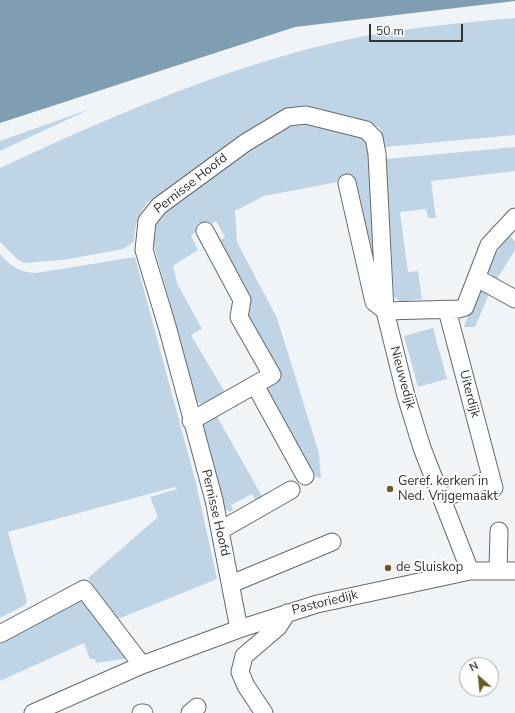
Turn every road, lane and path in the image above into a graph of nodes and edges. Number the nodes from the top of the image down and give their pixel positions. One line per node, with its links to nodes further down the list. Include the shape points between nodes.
1 (347, 182): 7 (street, Nieuwedijk, via 374,302)
2 (515, 217): 4 (street, via 489,245)
3 (205, 231): 8 (street, via 242,300 239,317 272,375)
4 (477, 278): 5 (street); 6 (street, via 465,307)
5 (515, 299)
6 (447, 310): 7 (street); 12 (street, Uiterdijk, via 492,483)
7 (385, 311): 9 (street, Pernisse Hoofd, via 374,138 366,130 306,115 288,117 266,128 158,206 147,221 144,250 168,326); 12 (street, Nieuwedijk, via 406,396 422,448)
8 (255, 385): 9 (street); 10 (street)
9 (191, 421): 13 (street, Pernisse Hoofd)
10 (305, 476)
11 (291, 490): 13 (street)
12 (442, 499): 17 (street, Nieuwedijk)
13 (221, 530): 19 (street, Pernisse Hoofd)
14 (499, 531): 16 (street)
15 (332, 542): 19 (street)
16 (498, 570): 17 (street, Pastoriedijk); 18 (street, Pastoriedijk)
17 (470, 571): 20 (street, Pastoriedijk, via 317,604)
18 (515, 571)
19 (231, 584): 21 (street, Pernisse Hoofd)
20 (287, 613): 21 (street, Pastoriedijk); 25 (street, via 278,627 244,656 240,672)
21 (239, 629): 23 (street, Pastoriedijk)
22 (0, 634): 23 (street, via 84,589)
23 (142, 665): 24 (street, Pastoriedijk)
24 (33, 713)
25 (264, 713)

